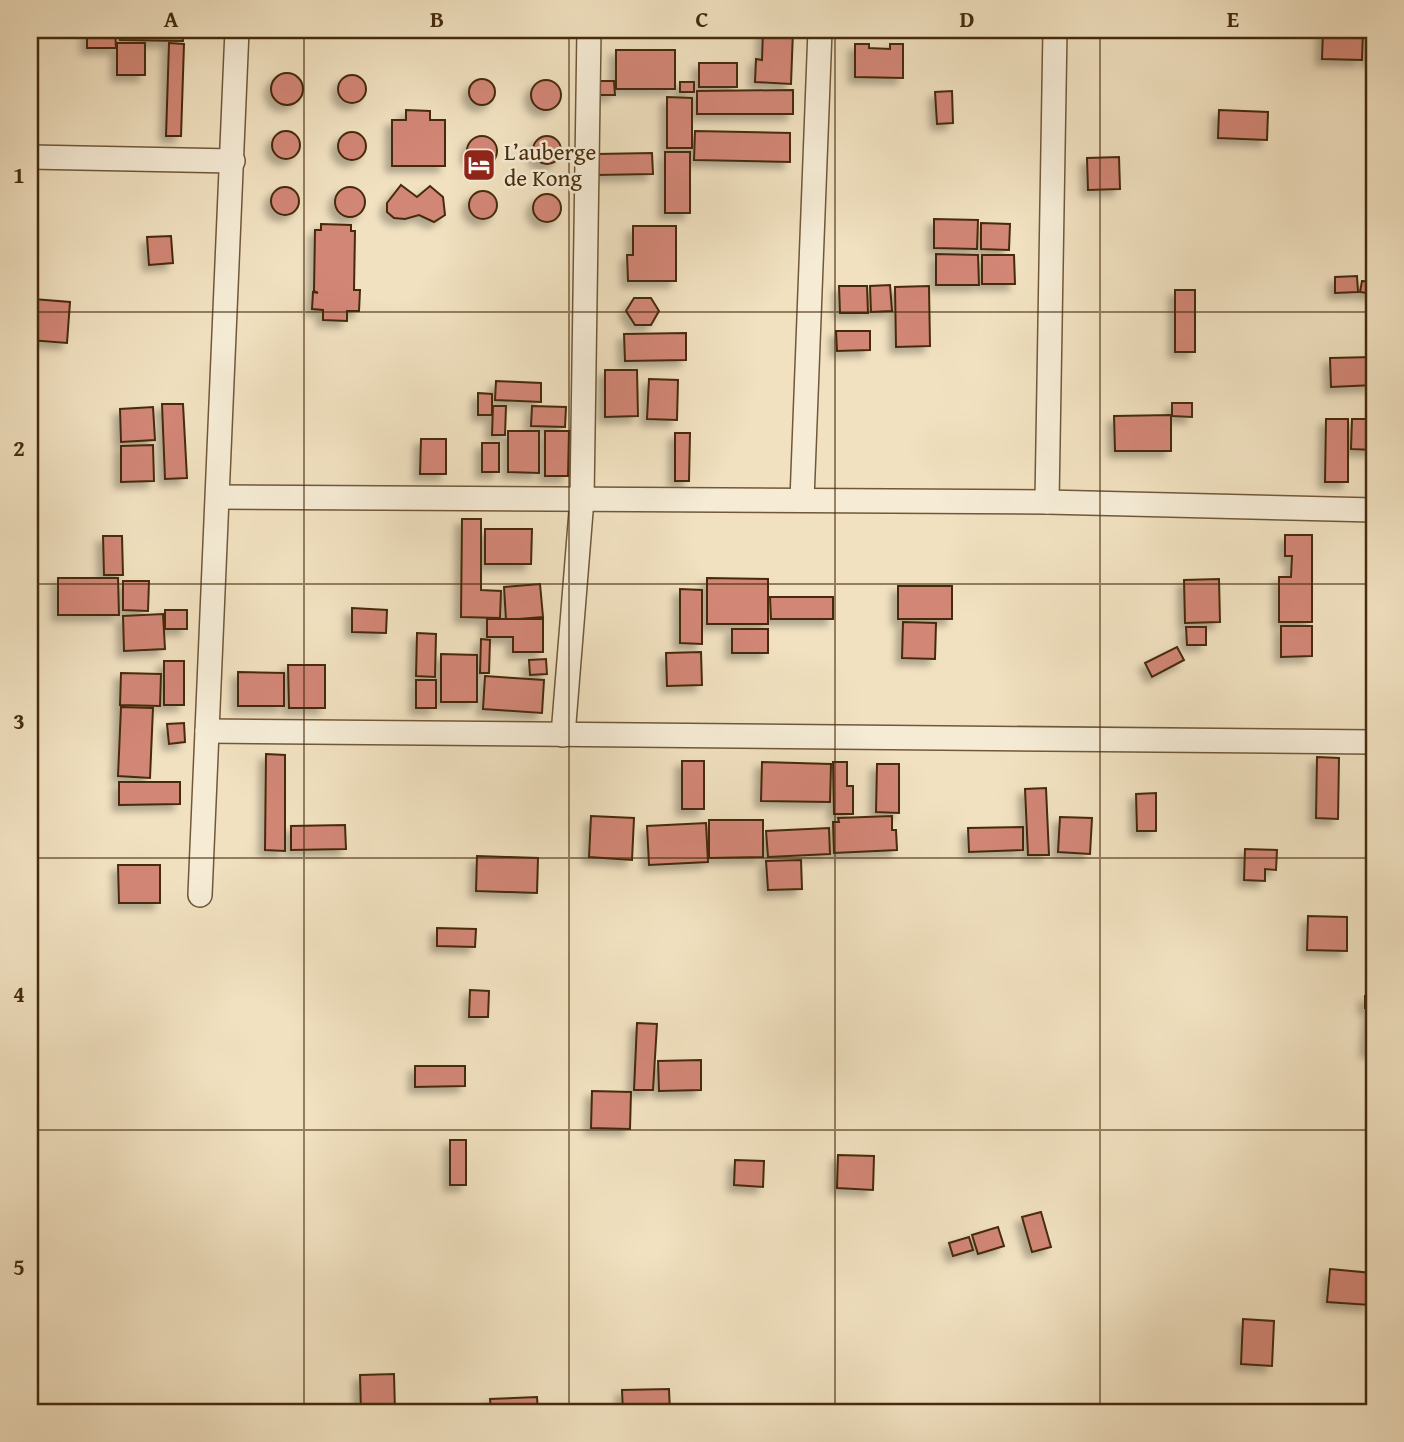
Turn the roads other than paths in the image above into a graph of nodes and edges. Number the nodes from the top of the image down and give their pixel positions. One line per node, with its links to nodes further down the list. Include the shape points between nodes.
1 (237, 30): 6 (street)
2 (589, 30): 8 (street)
3 (820, 30): 9 (street)
4 (1055, 30): 10 (street)
5 (30, 157): 6 (street)
6 (233, 161): 7 (street)
7 (218, 496): 8 (street); 12 (street)
8 (582, 499): 9 (street); 13 (street)
9 (802, 500): 10 (street)
10 (1047, 502): 11 (street)
11 (1374, 510)
12 (208, 731): 13 (street); 15 (street)
13 (563, 734): 14 (street)
14 (1374, 742)
15 (200, 895)

